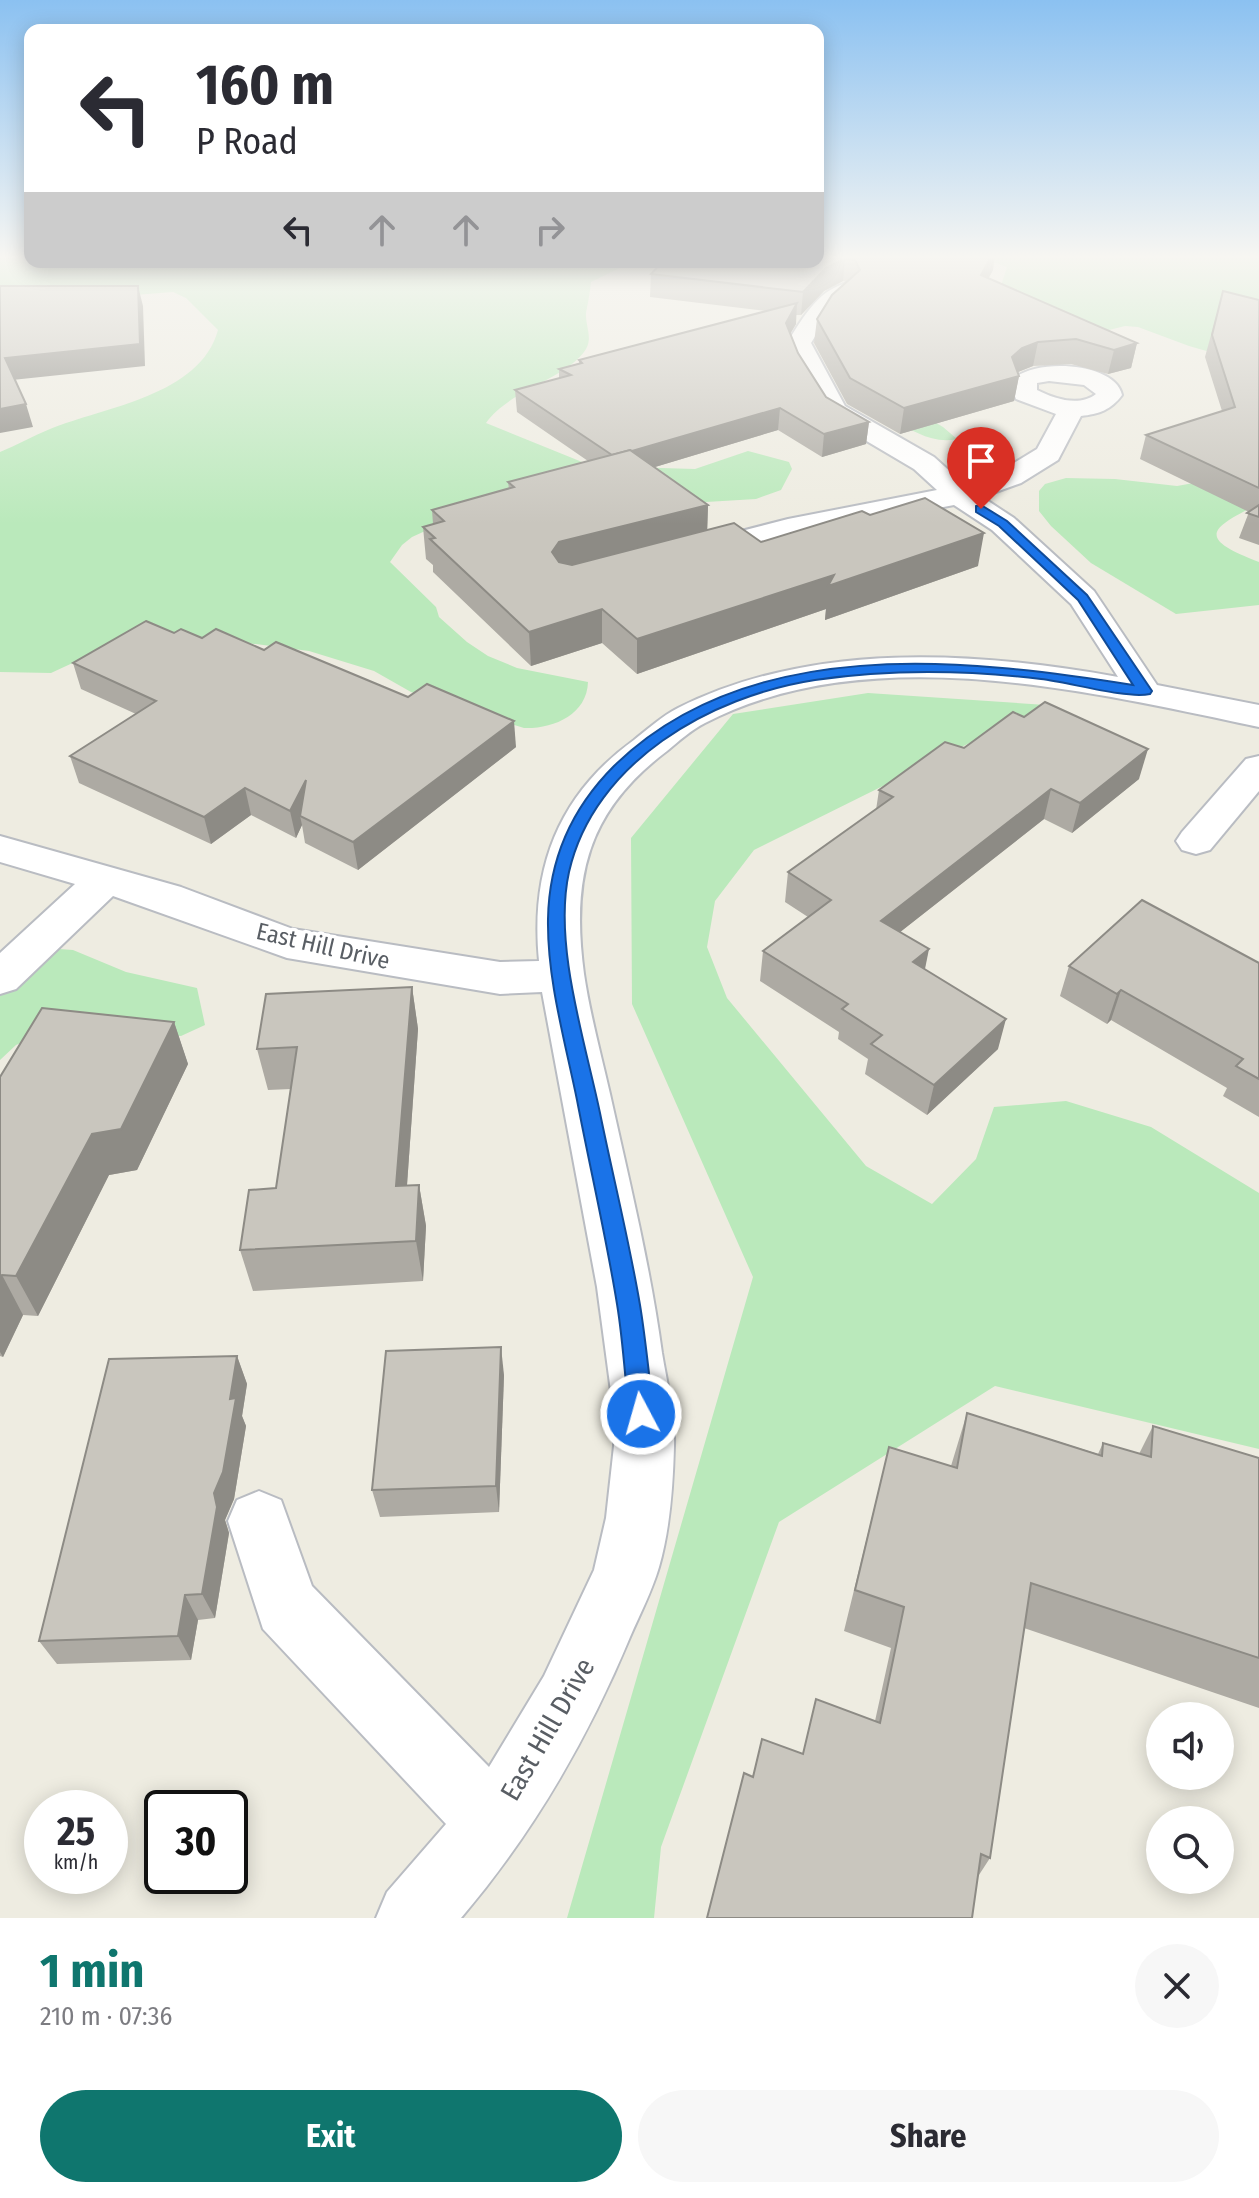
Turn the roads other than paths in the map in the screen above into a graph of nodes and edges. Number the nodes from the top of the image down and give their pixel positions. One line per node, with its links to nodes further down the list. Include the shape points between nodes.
1 (800, 345): 3 (street, via 835,411 924,463)
2 (1073, 407): 3 (street, via 1048,454 1011,477)
3 (959, 495): 4 (street, via 788,528); 5 (street, via 1003,524 1083,598)
4 (664, 561)
5 (1144, 691): 6 (street, East Hill Drive); 11 (street, East Hill Drive, via 987,670 883,668 763,688 693,715 643,746 606,783 575,828 560,873)
6 (1259, 716)
7 (1259, 767): 8 (street)
8 (1196, 841)
9 (0, 849): 10 (street, East Hill Drive)
10 (106, 879): 11 (street, East Hill Drive, via 287,943 500,978); 12 (street)
11 (562, 976): 14 (street, East Hill Drive, via 629,1305 645,1441 628,1562 577,1687)
12 (0, 978)
13 (259, 1521): 14 (street, East Hill Drive, via 286,1606)
14 (493, 1822): 15 (street, East Hill Drive)
15 (413, 1918)

